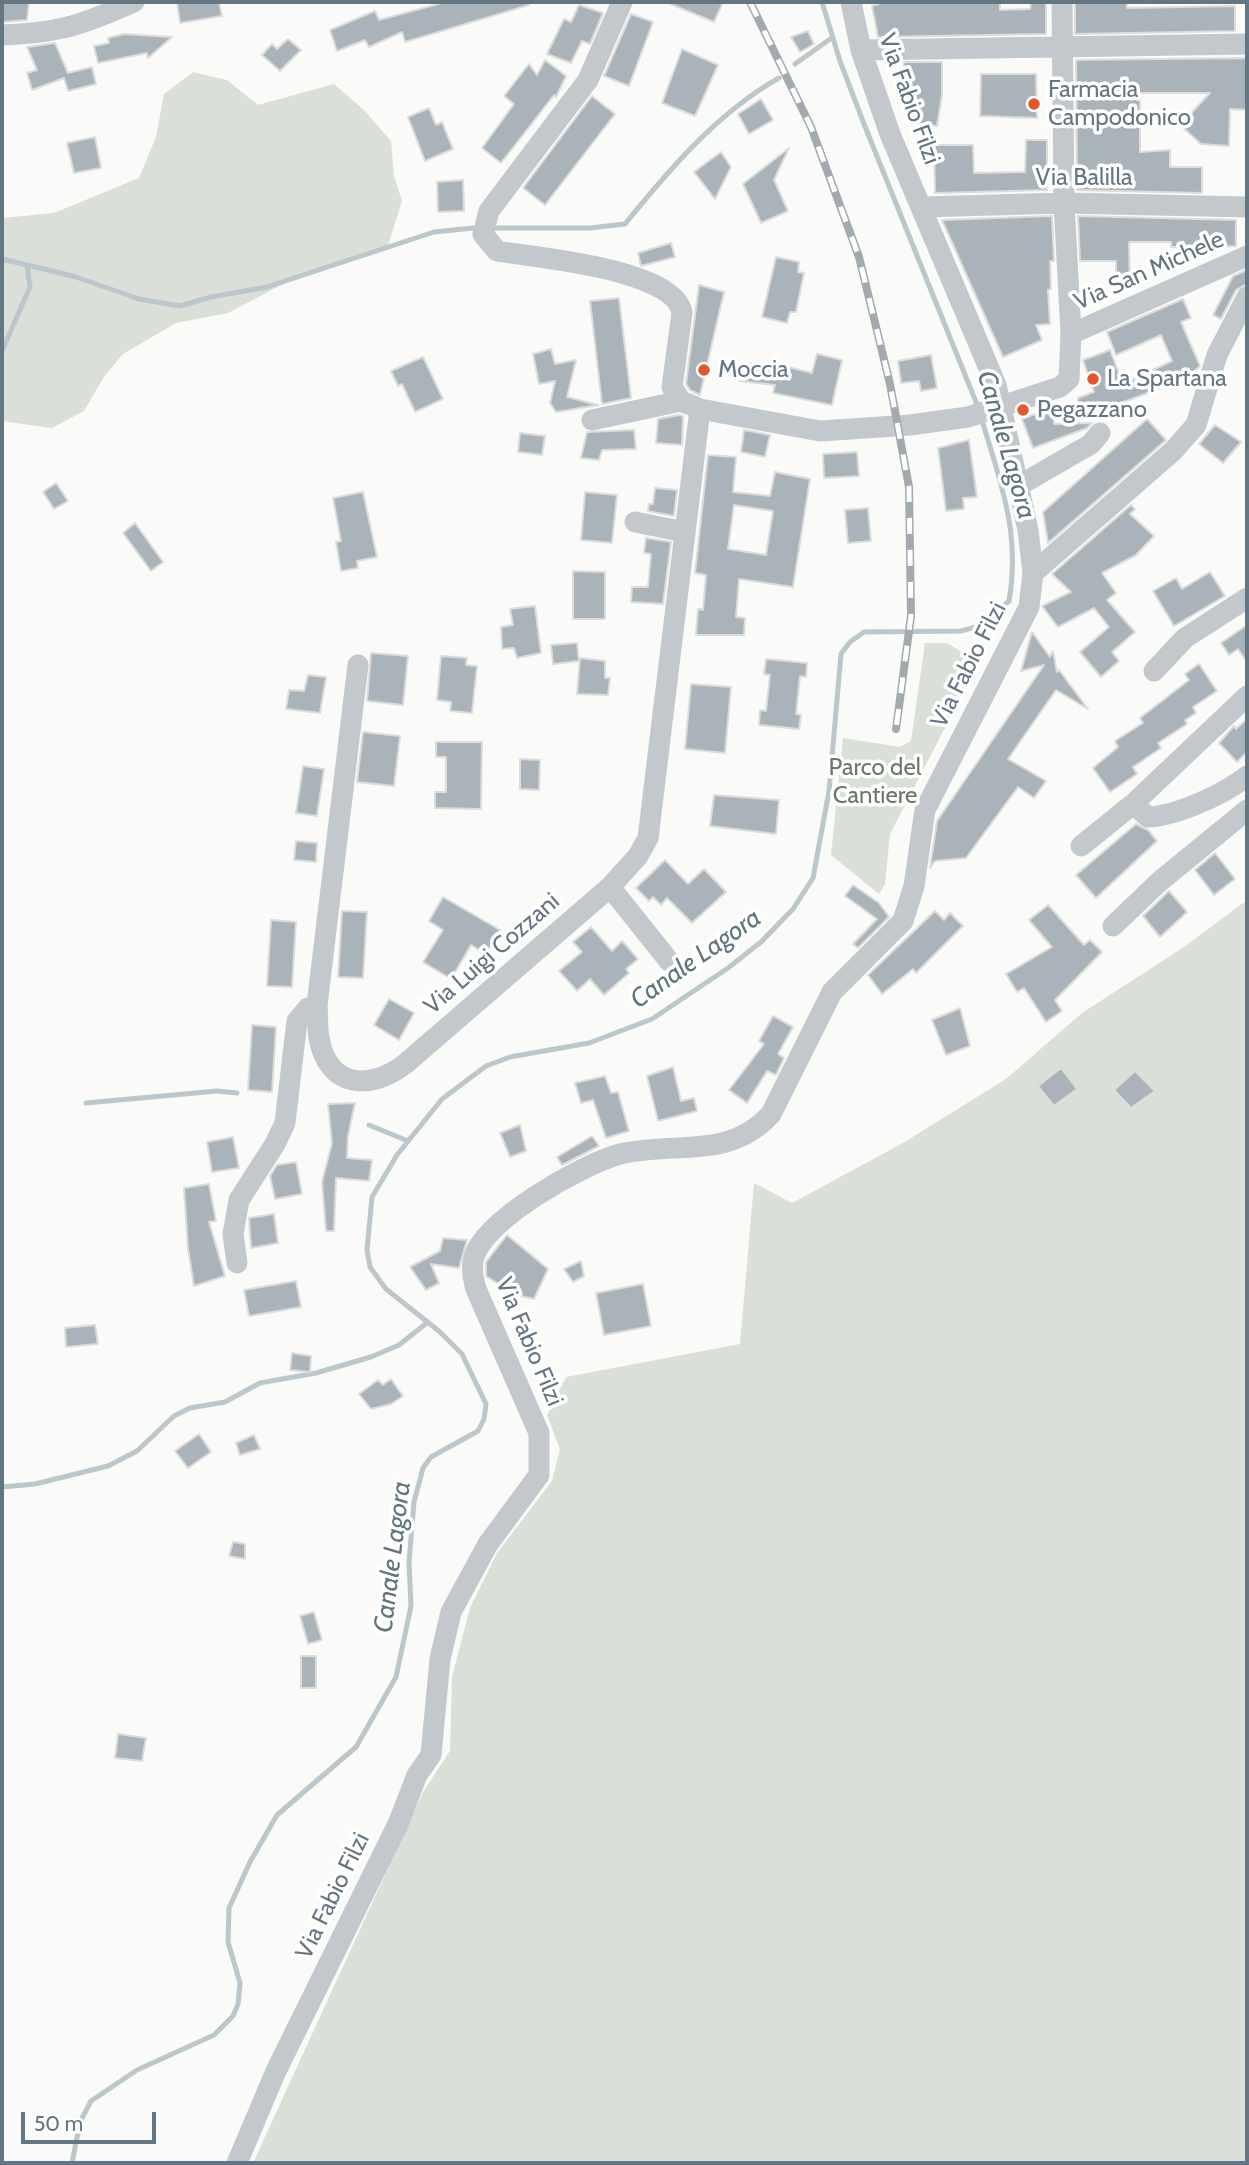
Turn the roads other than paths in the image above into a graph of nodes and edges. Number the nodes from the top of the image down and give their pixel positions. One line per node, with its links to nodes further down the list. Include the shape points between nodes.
1 (134, 2): 5 (street, via 76,27)
2 (622, 2): 15 (street, Via Luigi Cozzani, via 588,80 489,211 483,234 497,251 636,275 672,293 682,313 672,387)
3 (851, 2): 8 (street, Via Fabio Filzi)
4 (1062, 2): 7 (street)
5 (2, 35)
6 (1247, 44): 7 (street)
7 (1063, 45): 8 (street); 9 (street)
8 (861, 50): 10 (street, Via Fabio Filzi)
9 (1064, 202): 10 (street, Via Balilla); 11 (street, Via Balilla); 14 (street)
10 (921, 207): 16 (street, Via Fabio Filzi, via 996,385)
11 (1247, 207)
12 (1247, 256): 14 (street, Via San Michele)
13 (1247, 297): 22 (street, via 1217,355 1196,425 1174,451)
14 (1071, 334): 16 (street, via 1071,375 1060,387)
15 (690, 405): 16 (street, via 820,431 910,425); 17 (street); 21 (street, Via Luigi Cozzani)
16 (999, 408): 19 (street, Via Fabio Filzi)
17 (592, 421)
18 (1100, 433): 19 (street, via 1091,444)
19 (1020, 485): 22 (street, Via Fabio Filzi)
20 (635, 522): 21 (street)
21 (685, 532): 31 (street, Via Luigi Cozzani, via 648,838)
22 (1033, 573): 36 (street, Via Fabio Filzi, via 1029,607 925,810 914,886 903,921 832,992 771,1114 755,1130 731,1143 621,1154 581,1168 502,1221 480,1245 472,1267 476,1289 539,1433 540,1475 488,1544 451,1612 440,1659 431,1755 417,1775 398,1824 276,2071)
23 (1247, 598): 25 (street, via 1185,638)
24 (358, 665): 34 (street, Via Luigi Cozzani)
25 (1154, 671)
26 (1247, 696): 28 (street)
27 (1247, 776): 28 (street, via 1233,787 1165,816 1148,817)
28 (1133, 804): 30 (street)
29 (1247, 810): 32 (street, via 1159,882)
30 (1081, 846)
31 (610, 887): 33 (street); 34 (street, Via Luigi Cozzani, via 389,1076 372,1082 344,1078 330,1063 318,1037)
32 (1114, 926)
33 (668, 961)
34 (317, 1005): 35 (street, via 297,1021 285,1123 239,1200 233,1234)
35 (237, 1263)
36 (237, 2163)

